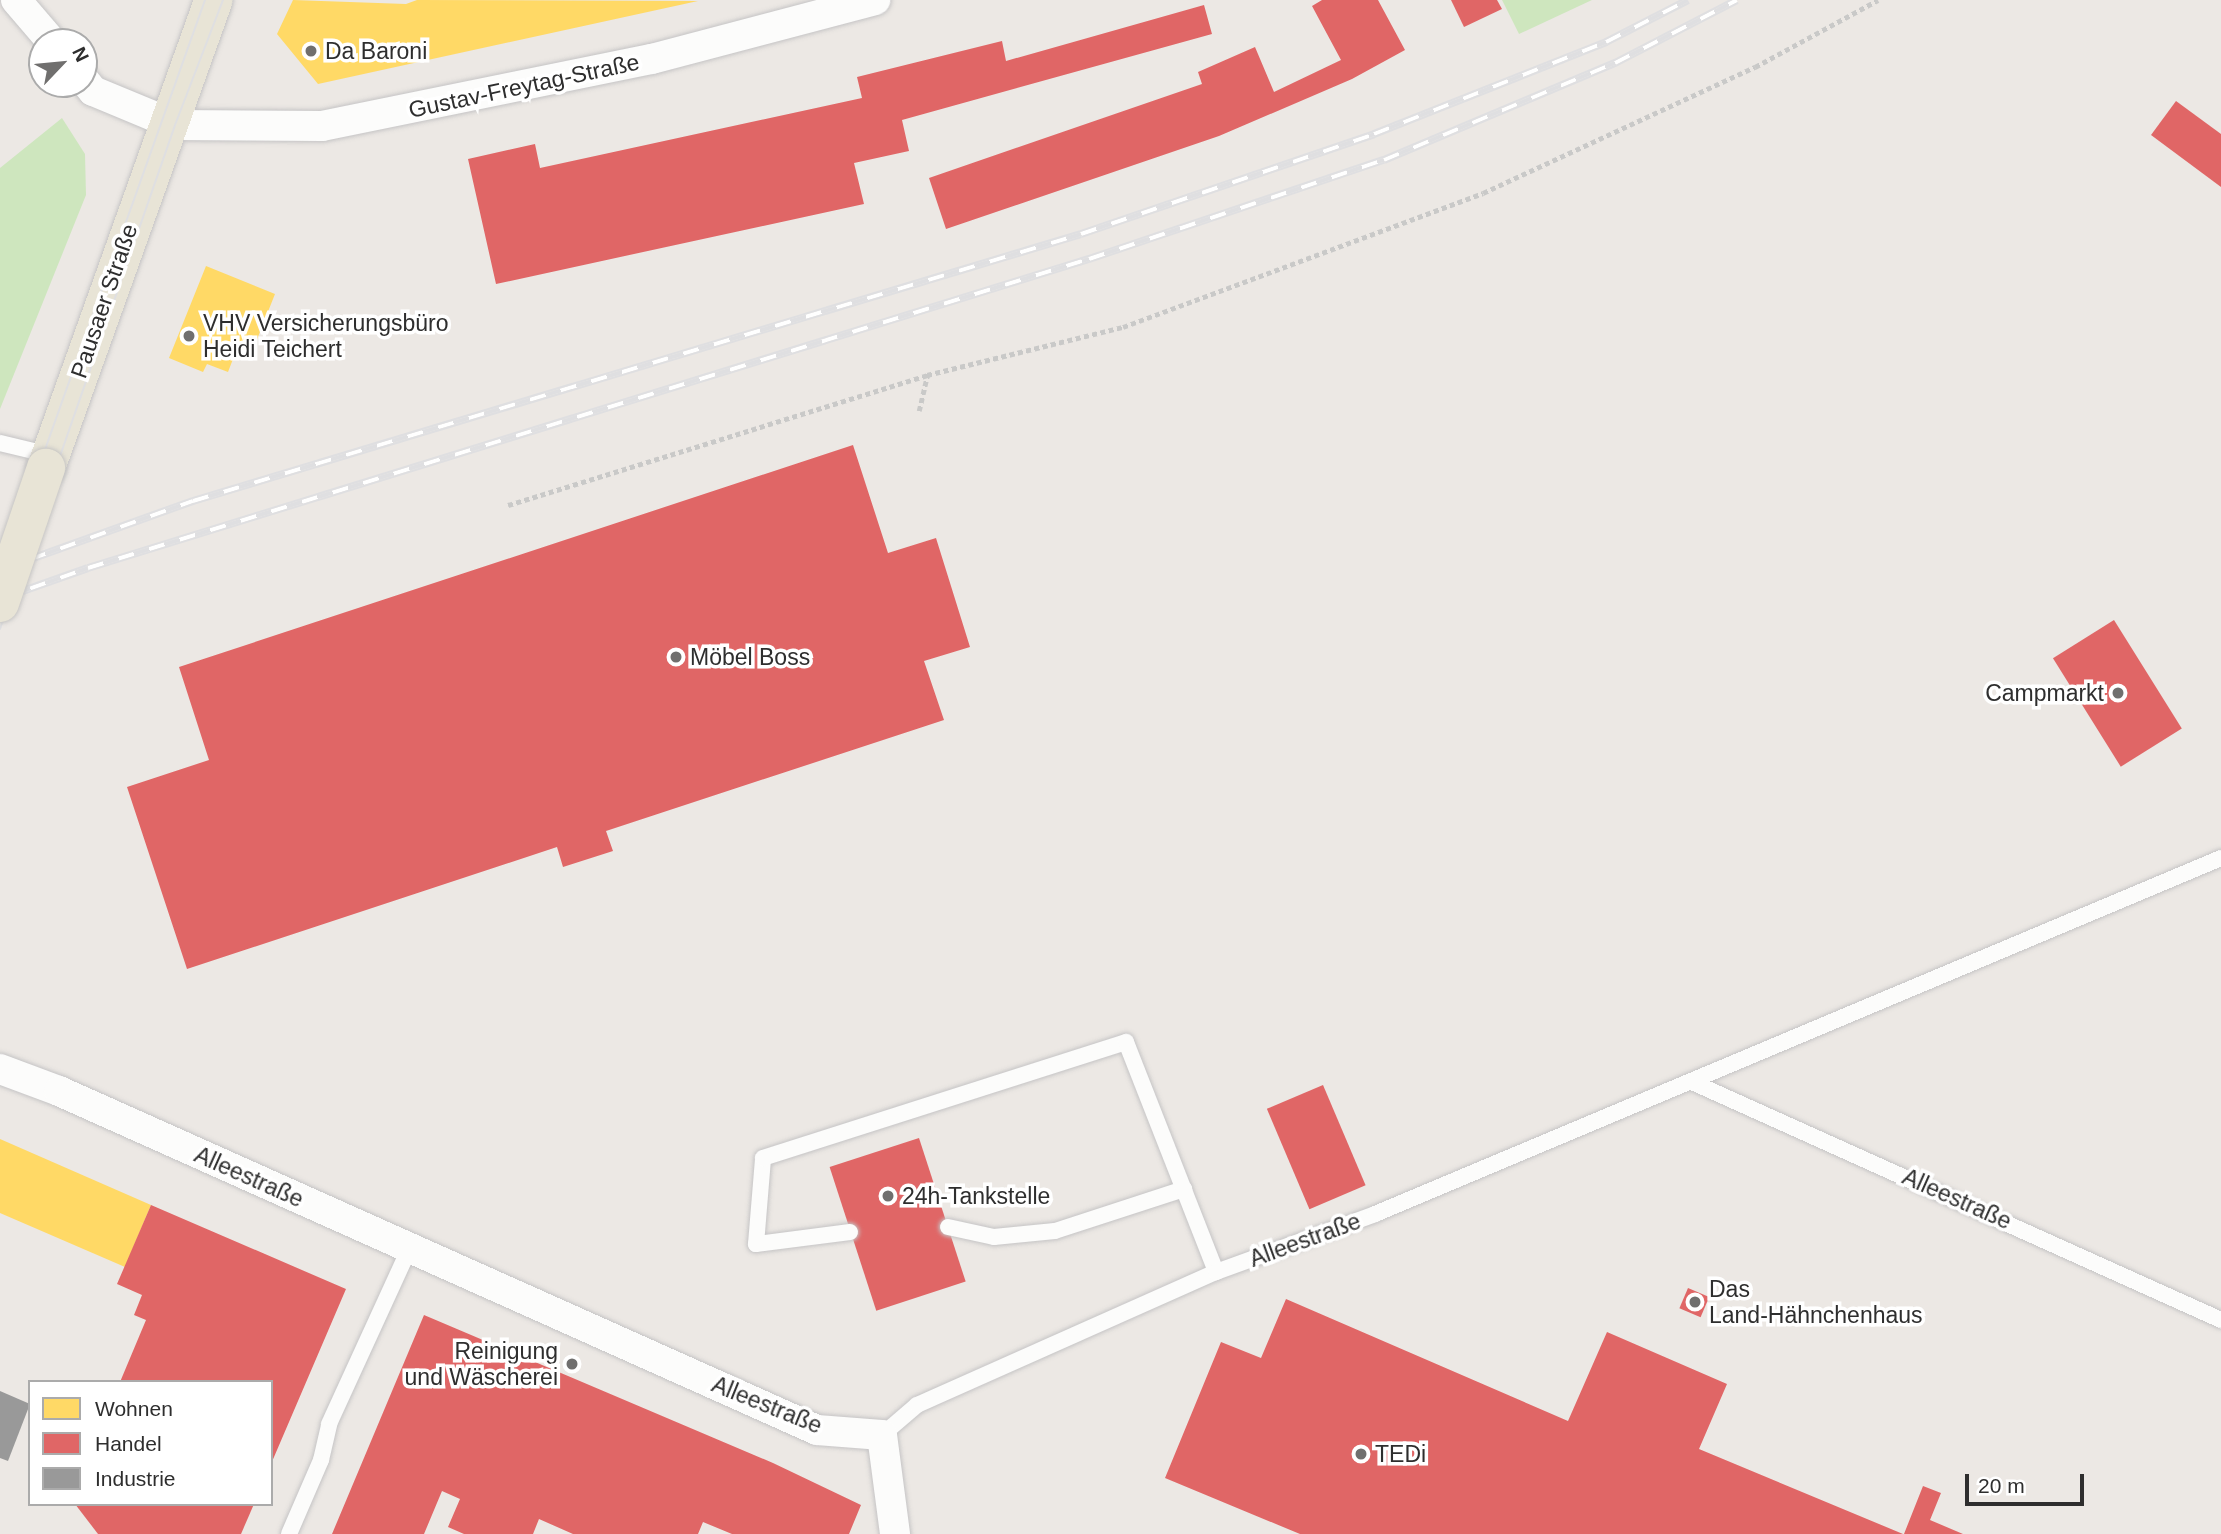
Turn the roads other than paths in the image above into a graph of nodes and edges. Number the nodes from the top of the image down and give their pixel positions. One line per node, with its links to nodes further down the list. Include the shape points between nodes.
1 (16, 0): 4 (street)
2 (214, 0): 6 (main road, Pausaer Straße)
3 (875, 0): 6 (street, Gustav-Freytag-Straße, via 652,59 376,119 322,126)
4 (40, 28)
5 (98, 93): 6 (street)
6 (168, 122): 8 (main road, Pausaer Straße)
7 (0, 443): 8 (lane)
8 (48, 461): 9 (main road, Pausaer Straße, bridge)
9 (0, 603)
10 (2221, 858): 12 (lane, Alleestraße)
11 (0, 1069): 16 (street, Alleestraße)
12 (1692, 1082): 17 (lane, Alleestraße, via 1357,1222); 18 (lane, Alleestraße)
13 (1184, 1189): 14 (lane, via 1055,1231 995,1237); 15 (lane, via 1126,1042 763,1158 756,1244); 17 (lane)
14 (948, 1227)
15 (850, 1232)
16 (409, 1249): 19 (street, Alleestraße, via 817,1430); 20 (lane, via 329,1424 321,1460)
17 (1216, 1272): 19 (lane, Alleestraße, via 917,1405)
18 (2221, 1320)
19 (881, 1435): 21 (street)
20 (289, 1534)
21 (895, 1534)

